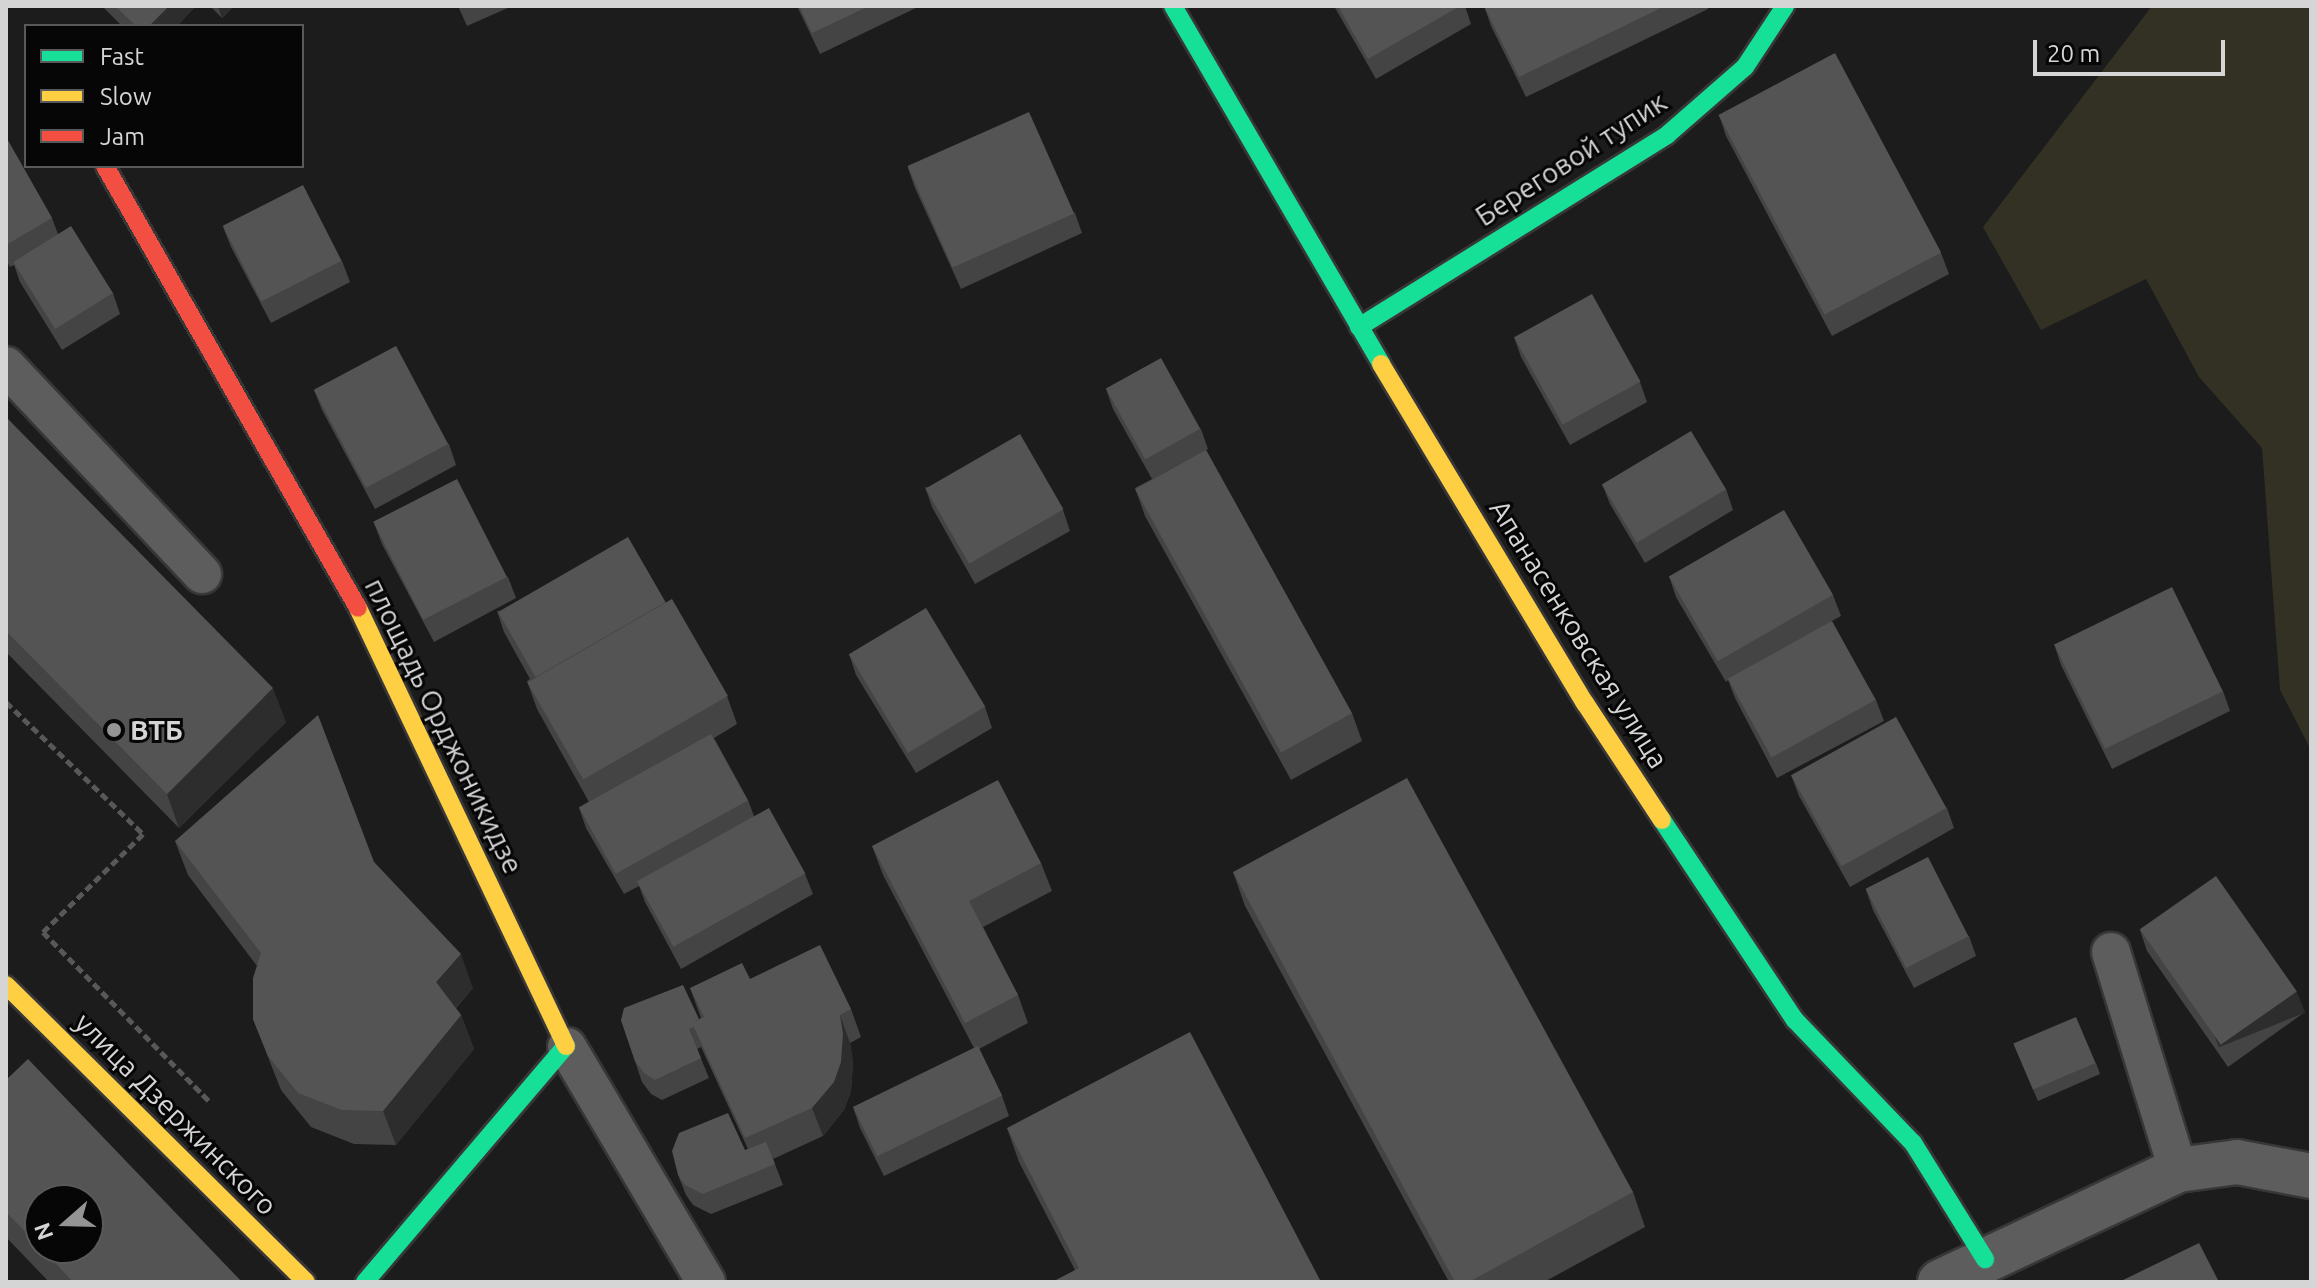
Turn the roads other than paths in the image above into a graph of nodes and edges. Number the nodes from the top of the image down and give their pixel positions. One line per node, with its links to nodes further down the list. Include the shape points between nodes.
1 (1173, 6): 4 (street, Апанасенковская улица)
2 (1785, 6): 4 (street, Береговой тупик, via 1745,67 1667,135)
3 (106, 168): 9 (street, площадь Орджоникидзе, via 362,614)
4 (1359, 327): 12 (street, Апанасенковская улица, via 1585,703 1795,1020 1913,1143)
5 (6, 366): 6 (lane)
6 (202, 574)
7 (2111, 952): 10 (lane)
8 (6, 985): 13 (street, улица Дзержинского)
9 (567, 1047): 14 (street); 15 (lane)
10 (2178, 1170): 11 (street, via 2237,1162); 12 (street)
11 (2311, 1176)
12 (1985, 1259): 16 (street)
13 (306, 1282)
14 (365, 1282)
15 (706, 1282)
16 (1940, 1282)

